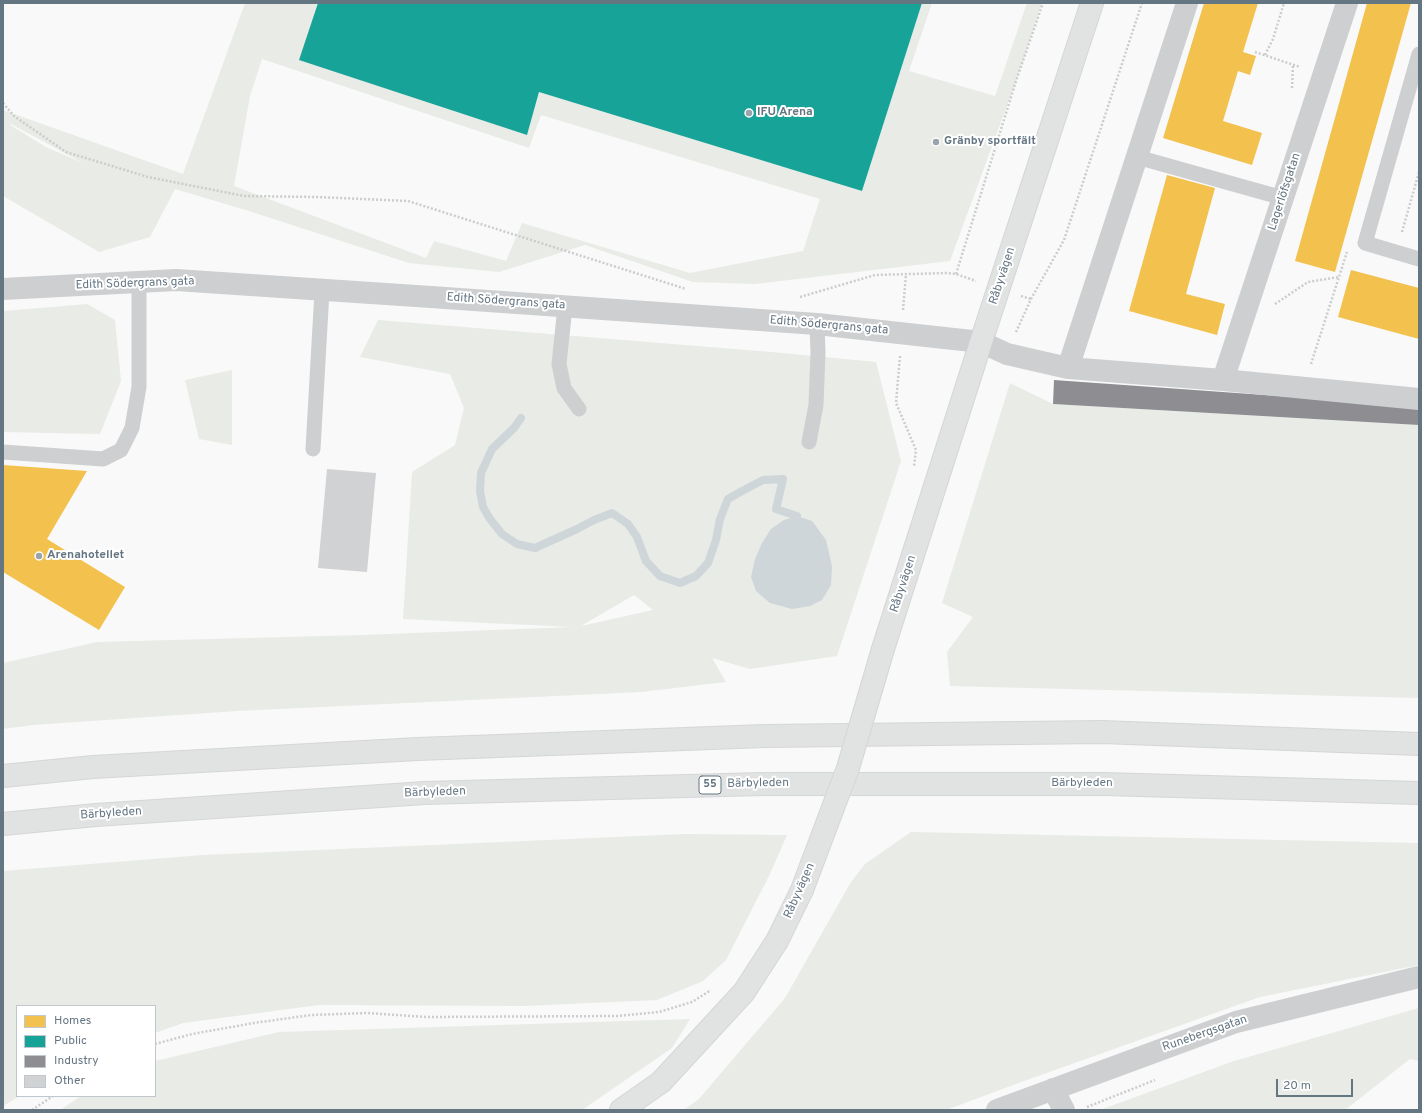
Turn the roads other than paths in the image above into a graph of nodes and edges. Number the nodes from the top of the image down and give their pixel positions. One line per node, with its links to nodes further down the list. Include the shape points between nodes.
1 (1092, 3): 13 (main road, Råbyvägen)
2 (1187, 3): 5 (street)
3 (1347, 3): 6 (street, Lagerlöfsgatan)
4 (1419, 54): 7 (lane, via 1365,243)
5 (1137, 157): 6 (lane); 14 (street)
6 (1283, 198): 15 (street, Lagerlöfsgatan)
7 (1419, 258)
8 (139, 282): 9 (street, Edith Södergrans gata); 10 (street, Edith Södergrans gata, via 176,280); 20 (lane, via 140,387 132,428 121,450 103,459)
9 (3, 289)
10 (322, 290): 11 (street, Edith Södergrans gata); 19 (lane)
11 (565, 307): 12 (street, Edith Södergrans gata); 17 (lane, via 559,364 564,388)
12 (817, 324): 13 (street, Edith Södergrans gata); 18 (lane, via 816,404)
13 (981, 342): 14 (street, Edith Södergrans gata, via 1006,354); 27 (main road, Råbyvägen, bridge, via 883,649 848,768 802,890 777,941 744,992 661,1082)
14 (1068, 368): 15 (street)
15 (1223, 380): 16 (street)
16 (1419, 399)
17 (579, 409)
18 (809, 442)
19 (313, 449)
20 (3, 452)
21 (1419, 744): 22 (main road, via 1102,732 765,736 418,749 93,767)
22 (3, 776)
23 (1419, 793): 24 (main road, Bärbyleden / 55, via 1104,784 762,784 425,793 96,815)
24 (3, 824)
25 (1419, 977): 26 (street, Runebergsgatan, via 1236,1022)
26 (1053, 1089): 28 (street, Runebergsgatan); 29 (street)
27 (621, 1110)
28 (997, 1110)
29 (1064, 1110)

